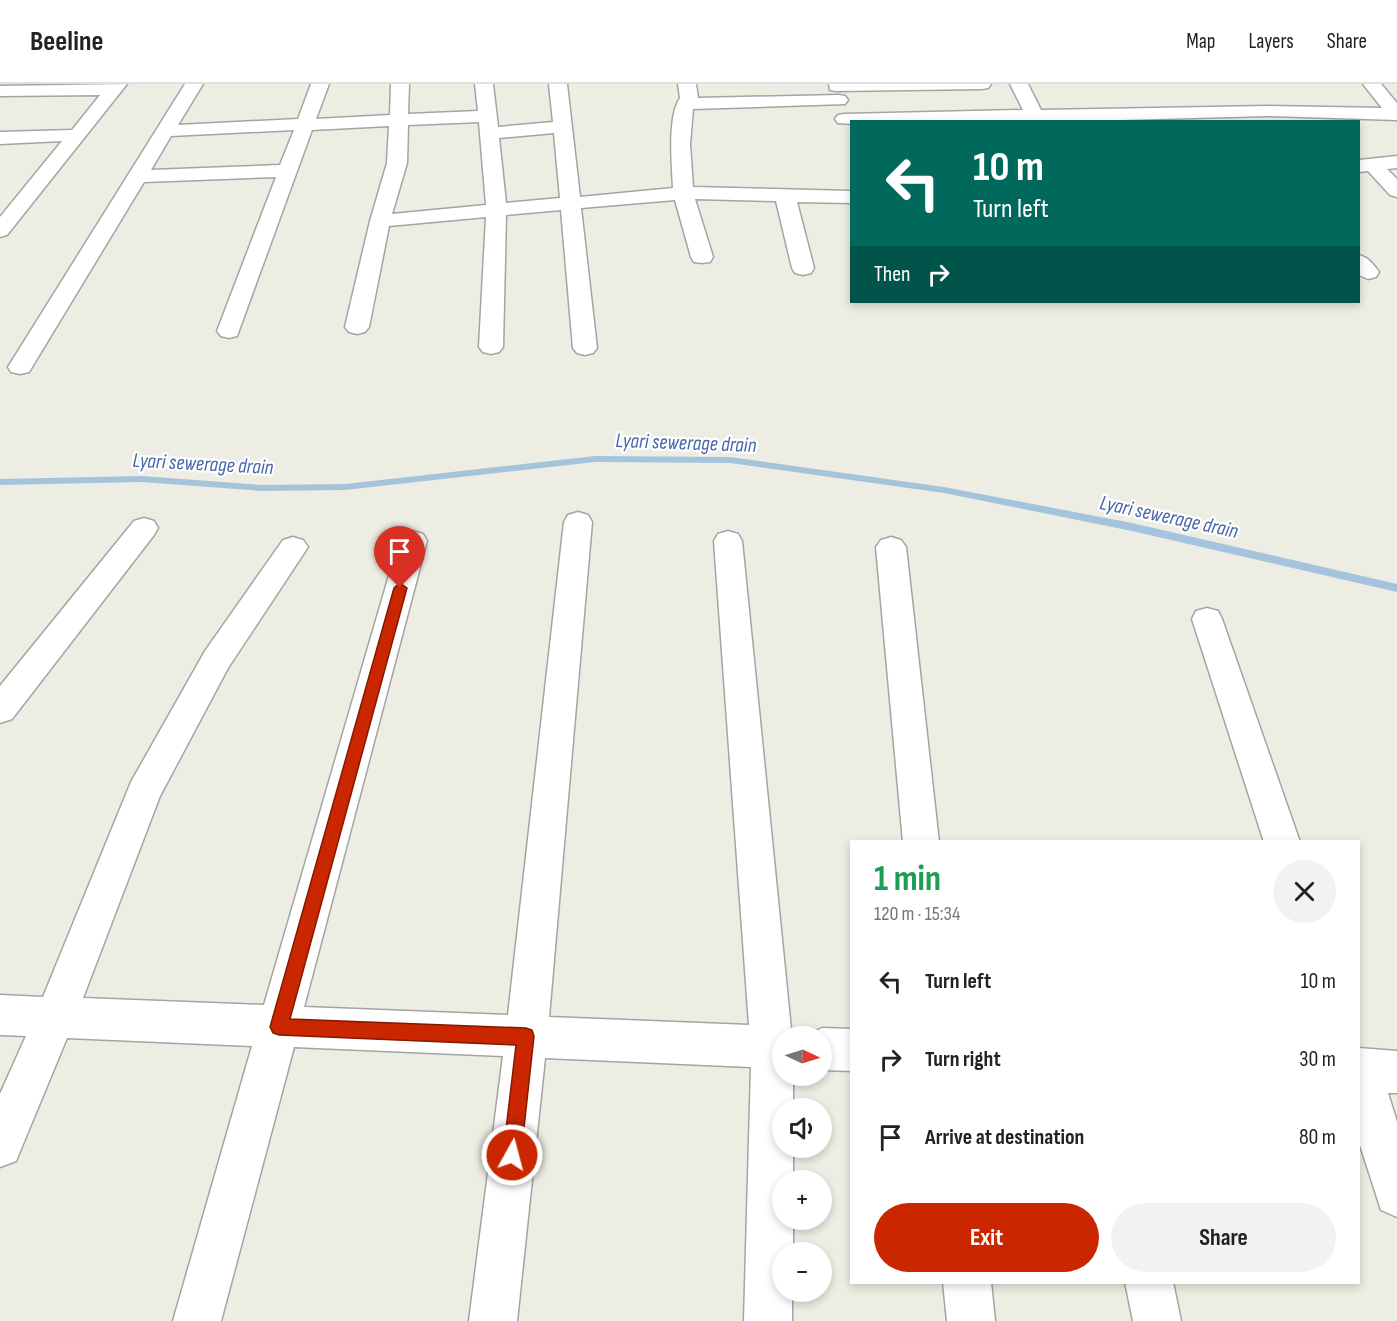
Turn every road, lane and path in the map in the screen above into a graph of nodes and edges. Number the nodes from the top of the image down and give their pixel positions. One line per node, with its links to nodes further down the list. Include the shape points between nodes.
1 (194, 84): 21 (street)
2 (320, 84): 18 (street)
3 (400, 84): 17 (street)
4 (484, 84): 19 (street)
5 (558, 84): 20 (street)
6 (687, 84): 13 (street, via 689,98)
7 (982, 84): 11 (street)
8 (1019, 84): 16 (street)
9 (1372, 84): 14 (street)
10 (116, 87): 12 (street); 22 (street)
11 (836, 90): 13 (street); 15 (street)
12 (0, 91)
13 (685, 104): 30 (street, via 681,144)
14 (1396, 115): 16 (street, via 1268,111)
15 (844, 119): 16 (street); 24 (street)
16 (1037, 119)
17 (397, 120): 18 (street); 19 (street); 35 (street, via 397,163)
18 (304, 124): 21 (street); 27 (street)
19 (489, 125): 20 (street); 34 (street)
20 (562, 127): 33 (street)
21 (165, 131): 28 (street)
22 (77, 135): 23 (street); 36 (street)
23 (0, 138)
24 (849, 138)
25 (1397, 162): 26 (street)
26 (1366, 165): 29 (street)
27 (286, 171): 28 (street); 40 (street)
28 (137, 176): 43 (street)
29 (1397, 190)
30 (683, 193): 31 (street); 33 (street); 37 (street)
31 (785, 196): 32 (street); 38 (street)
32 (850, 197)
33 (569, 205): 34 (street); 42 (street)
34 (496, 212): 35 (street); 41 (street)
35 (380, 221): 39 (street)
36 (0, 231)
37 (702, 257)
38 (803, 268)
39 (357, 327)
40 (229, 332)
41 (491, 347)
42 (585, 348)
43 (20, 367)
44 (578, 522): 58 (street)
45 (144, 528): 51 (street)
46 (413, 541): 57 (street)
47 (728, 541): 56 (street)
48 (891, 547): 52 (street)
49 (293, 548): 55 (street, via 216,660 142,793)
50 (1207, 619): 53 (street)
51 (0, 710)
52 (921, 840)
53 (1281, 840)
54 (0, 1015): 55 (street)
55 (55, 1017): 57 (street); 66 (street)
56 (776, 1026)
57 (279, 1027): 58 (street); 70 (street)
58 (526, 1036): 59 (street); 71 (street)
59 (772, 1047)
60 (832, 1049): 61 (street)
61 (850, 1050)
62 (1360, 1070): 63 (street)
63 (1397, 1072)
64 (1360, 1073): 67 (street)
65 (777, 1086): 72 (street)
66 (0, 1145)
67 (1397, 1194)
68 (967, 1284): 73 (street)
69 (1149, 1284): 74 (street)
70 (197, 1321)
71 (493, 1321)
72 (768, 1321)
73 (970, 1321)
74 (1157, 1321)

